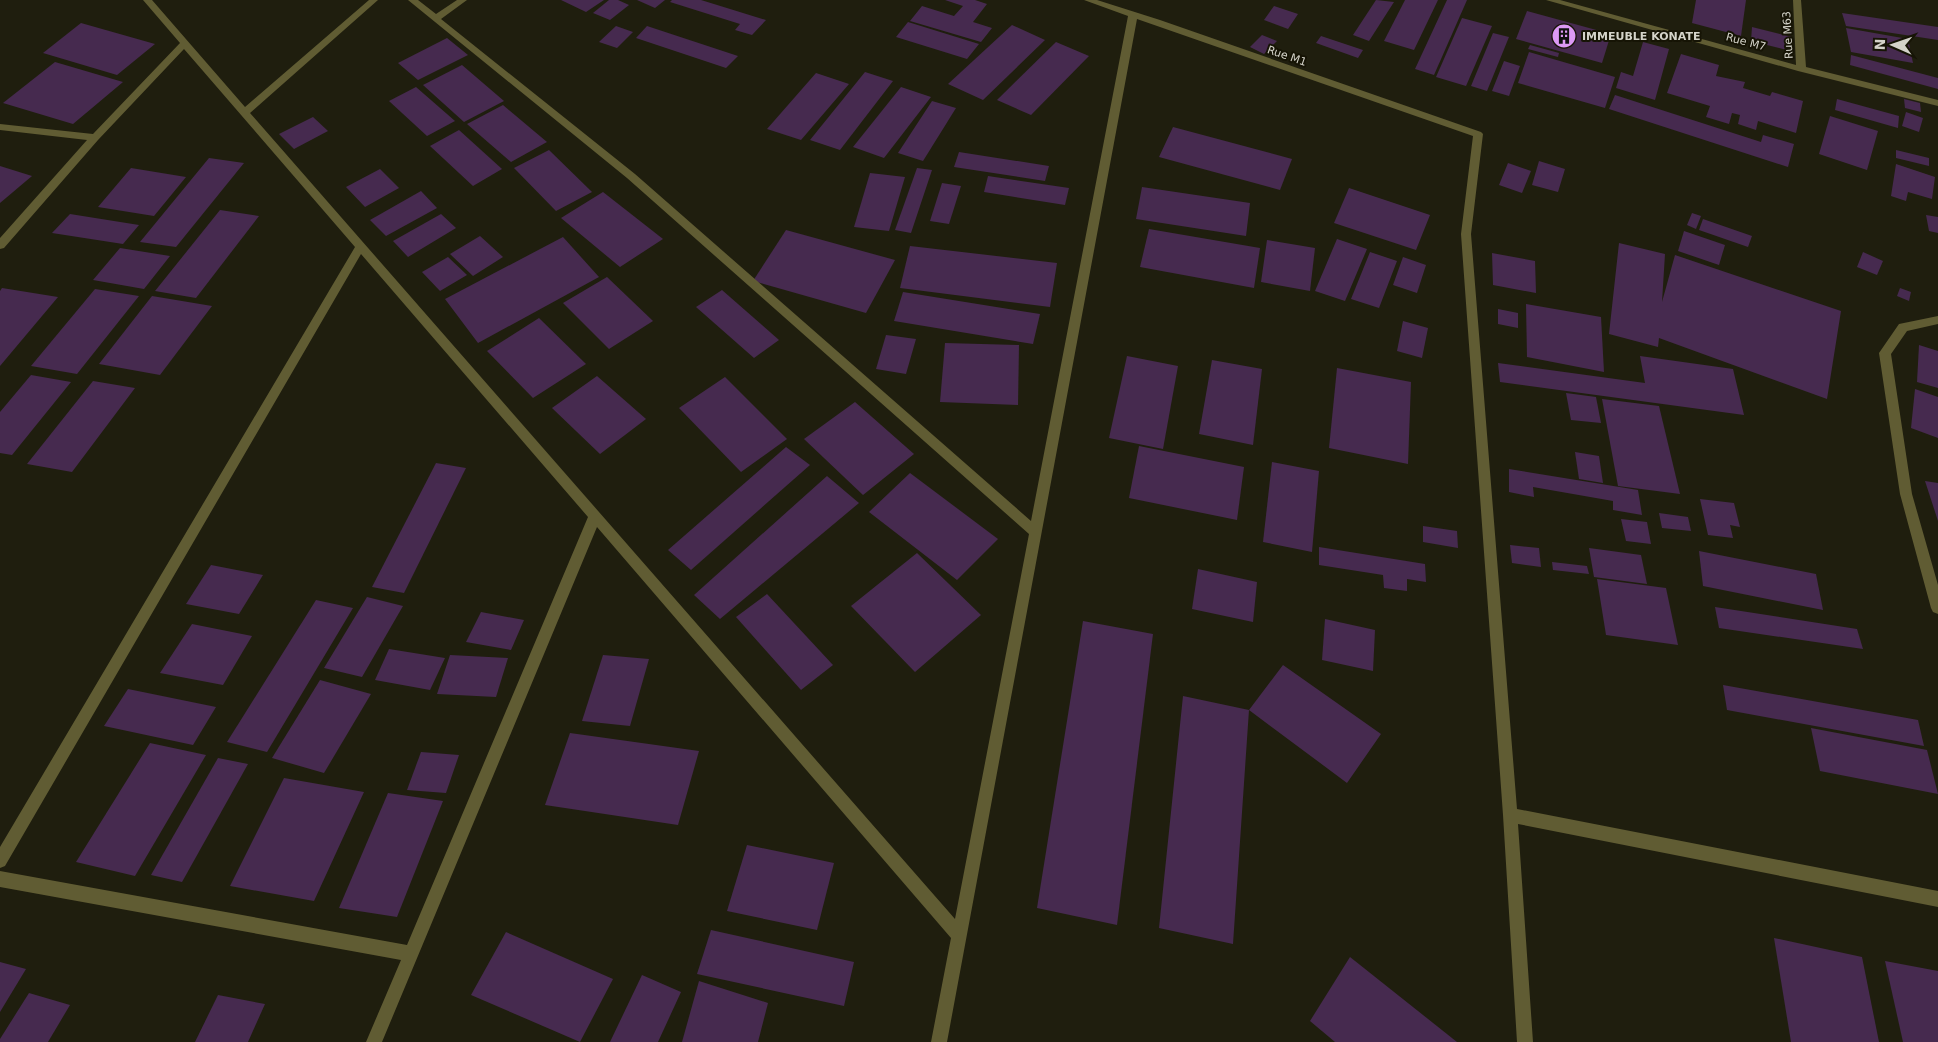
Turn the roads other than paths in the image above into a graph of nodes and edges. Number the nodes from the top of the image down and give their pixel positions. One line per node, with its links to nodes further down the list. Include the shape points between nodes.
1 (147, 0): 10 (street)
2 (374, 0): 13 (street)
3 (412, 0): 9 (street)
4 (463, 0): 9 (street)
5 (1088, 0): 8 (street, Rue M1)
6 (1550, 0): 11 (street, Rue M7)
7 (1797, 0): 11 (street, Rue M63)
8 (1134, 15): 20 (street); 22 (street, Rue M1, via 1478,134 1466,234)
9 (435, 19): 20 (street, via 631,176)
10 (185, 43): 13 (street); 15 (street)
11 (1801, 69): 12 (street, Rue M7)
12 (1938, 103)
13 (245, 112): 17 (street)
14 (0, 127): 15 (street)
15 (95, 138): 16 (street)
16 (0, 245)
17 (361, 246): 19 (street); 23 (street)
18 (1938, 320): 21 (street, via 1903,327 1885,353 1906,494)
19 (595, 516): 26 (street); 27 (street)
20 (1036, 533): 26 (street)
21 (1938, 608)
22 (1510, 815): 25 (street); 30 (street)
23 (0, 861)
24 (0, 879): 27 (street)
25 (1938, 898)
26 (959, 936): 29 (street)
27 (411, 954): 28 (street)
28 (374, 1042)
29 (939, 1042)
30 (1525, 1042)

